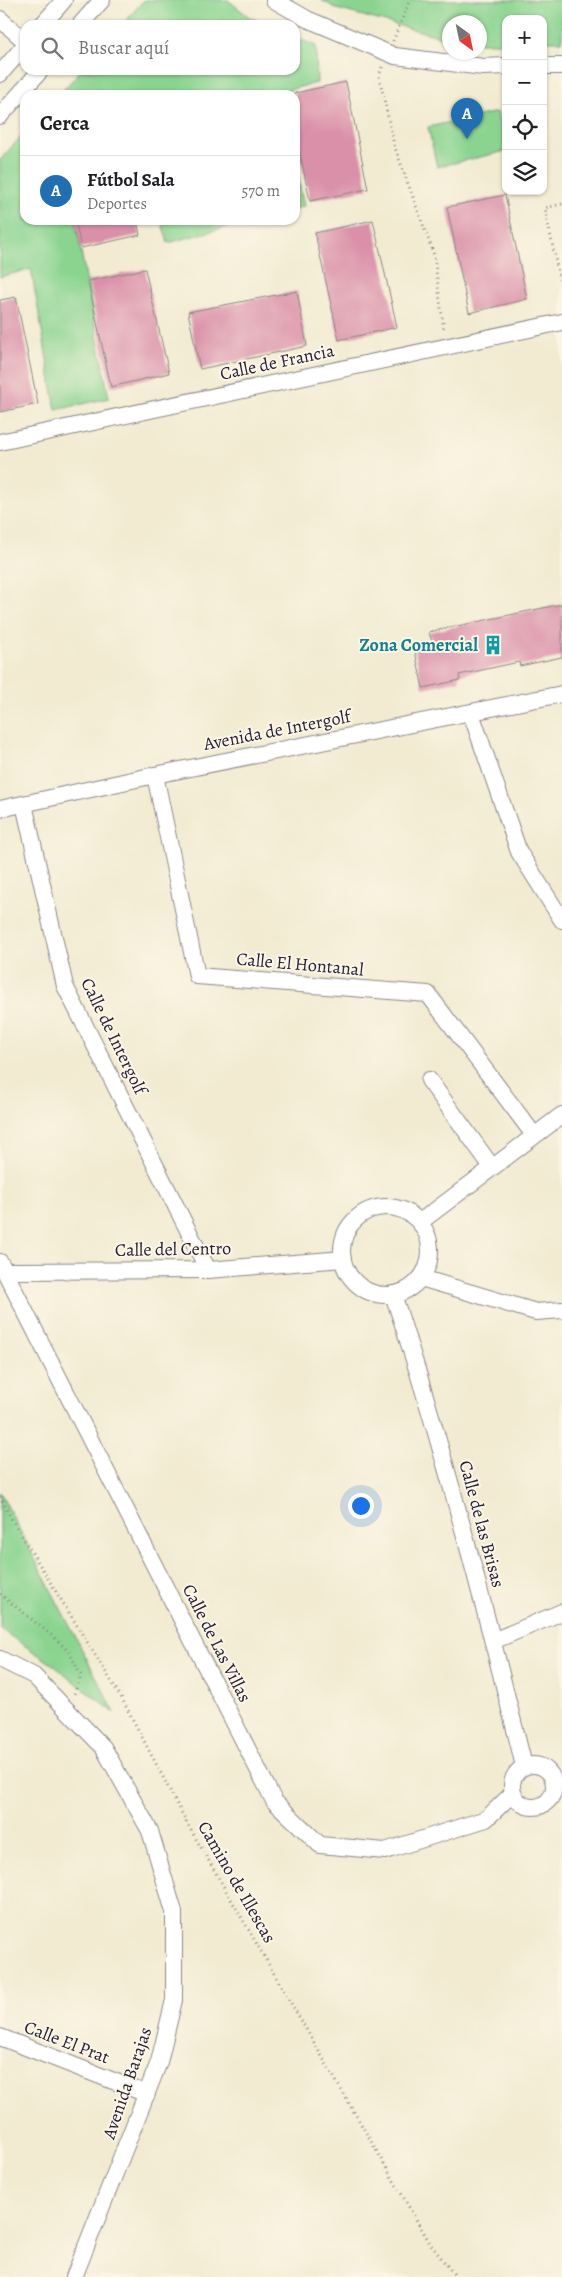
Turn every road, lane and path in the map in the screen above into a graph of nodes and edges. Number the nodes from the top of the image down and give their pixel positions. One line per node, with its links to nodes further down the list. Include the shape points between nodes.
1 (64, 0): 6 (street)
2 (102, 0): 7 (street)
3 (274, 0): 10 (street)
4 (410, 0): 10 (path)
5 (0, 19): 8 (street)
6 (46, 20)
7 (84, 20)
8 (20, 37)
9 (20, 51): 14 (street)
10 (388, 53): 11 (street, via 483,67); 22 (path, via 379,76 394,145 434,254)
11 (502, 66)
12 (547, 66): 13 (street)
13 (562, 66)
14 (0, 74)
15 (37, 75): 16 (street)
16 (23, 90)
17 (20, 94): 18 (street)
18 (0, 116)
19 (562, 204): 20 (path, via 545,208)
20 (562, 292)
21 (562, 322): 22 (street, Calle de Francia)
22 (446, 347): 23 (street, Calle de Francia)
23 (0, 442)
24 (562, 694): 25 (street, Avenida de Intergolf)
25 (471, 713): 26 (street, Avenida de Intergolf); 29 (street, via 519,852)
26 (155, 775): 27 (street, Avenida de Intergolf); 32 (street, Calle El Hontanal, via 197,976 428,994)
27 (24, 804): 28 (street, Avenida de Intergolf); 37 (street, Calle de Intergolf, via 65,986)
28 (0, 809)
29 (562, 920)
30 (429, 1080): 33 (street)
31 (562, 1115): 32 (street)
32 (534, 1135): 33 (street)
33 (492, 1167): 34 (street)
34 (420, 1222): 35 (street, via 404,1211 374,1208 360,1215 348,1229); 38 (street, via 428,1235 430,1250 428,1265)
35 (343, 1259): 37 (street, Calle del Centro); 39 (street, via 352,1278 364,1289 378,1294)
36 (2, 1266): 37 (street, Calle del Centro); 49 (street, Calle de Las Villas, via 274,1801 320,1846 385,1851 486,1819)
37 (208, 1270)
38 (421, 1278): 39 (street, via 408,1290); 40 (street, via 536,1312)
39 (393, 1294): 44 (street, Calle de las Brisas, via 425,1390)
40 (562, 1310)
41 (0, 1496): 53 (path, Camino de Illescas, via 121,1697 188,1825 421,2228)
42 (0, 1594): 46 (path, via 69,1652 82,1676)
43 (562, 1612): 44 (street)
44 (493, 1641): 47 (street, Calle de las Brisas)
45 (0, 1659): 46 (street, Avenida Barajas, via 34,1676)
46 (66, 1710): 51 (street, Avenida Barajas, via 103,1747 150,1831 174,1912 174,2000 159,2062)
47 (524, 1766): 48 (street, via 539,1765); 49 (street, via 513,1778)
48 (558, 1782): 49 (street, via 551,1798 538,1806 524,1805)
49 (512, 1794)
50 (0, 2037): 51 (street, Calle El Prat)
51 (147, 2094): 52 (street, Avenida Barajas)
52 (74, 2277)
53 (456, 2277)

